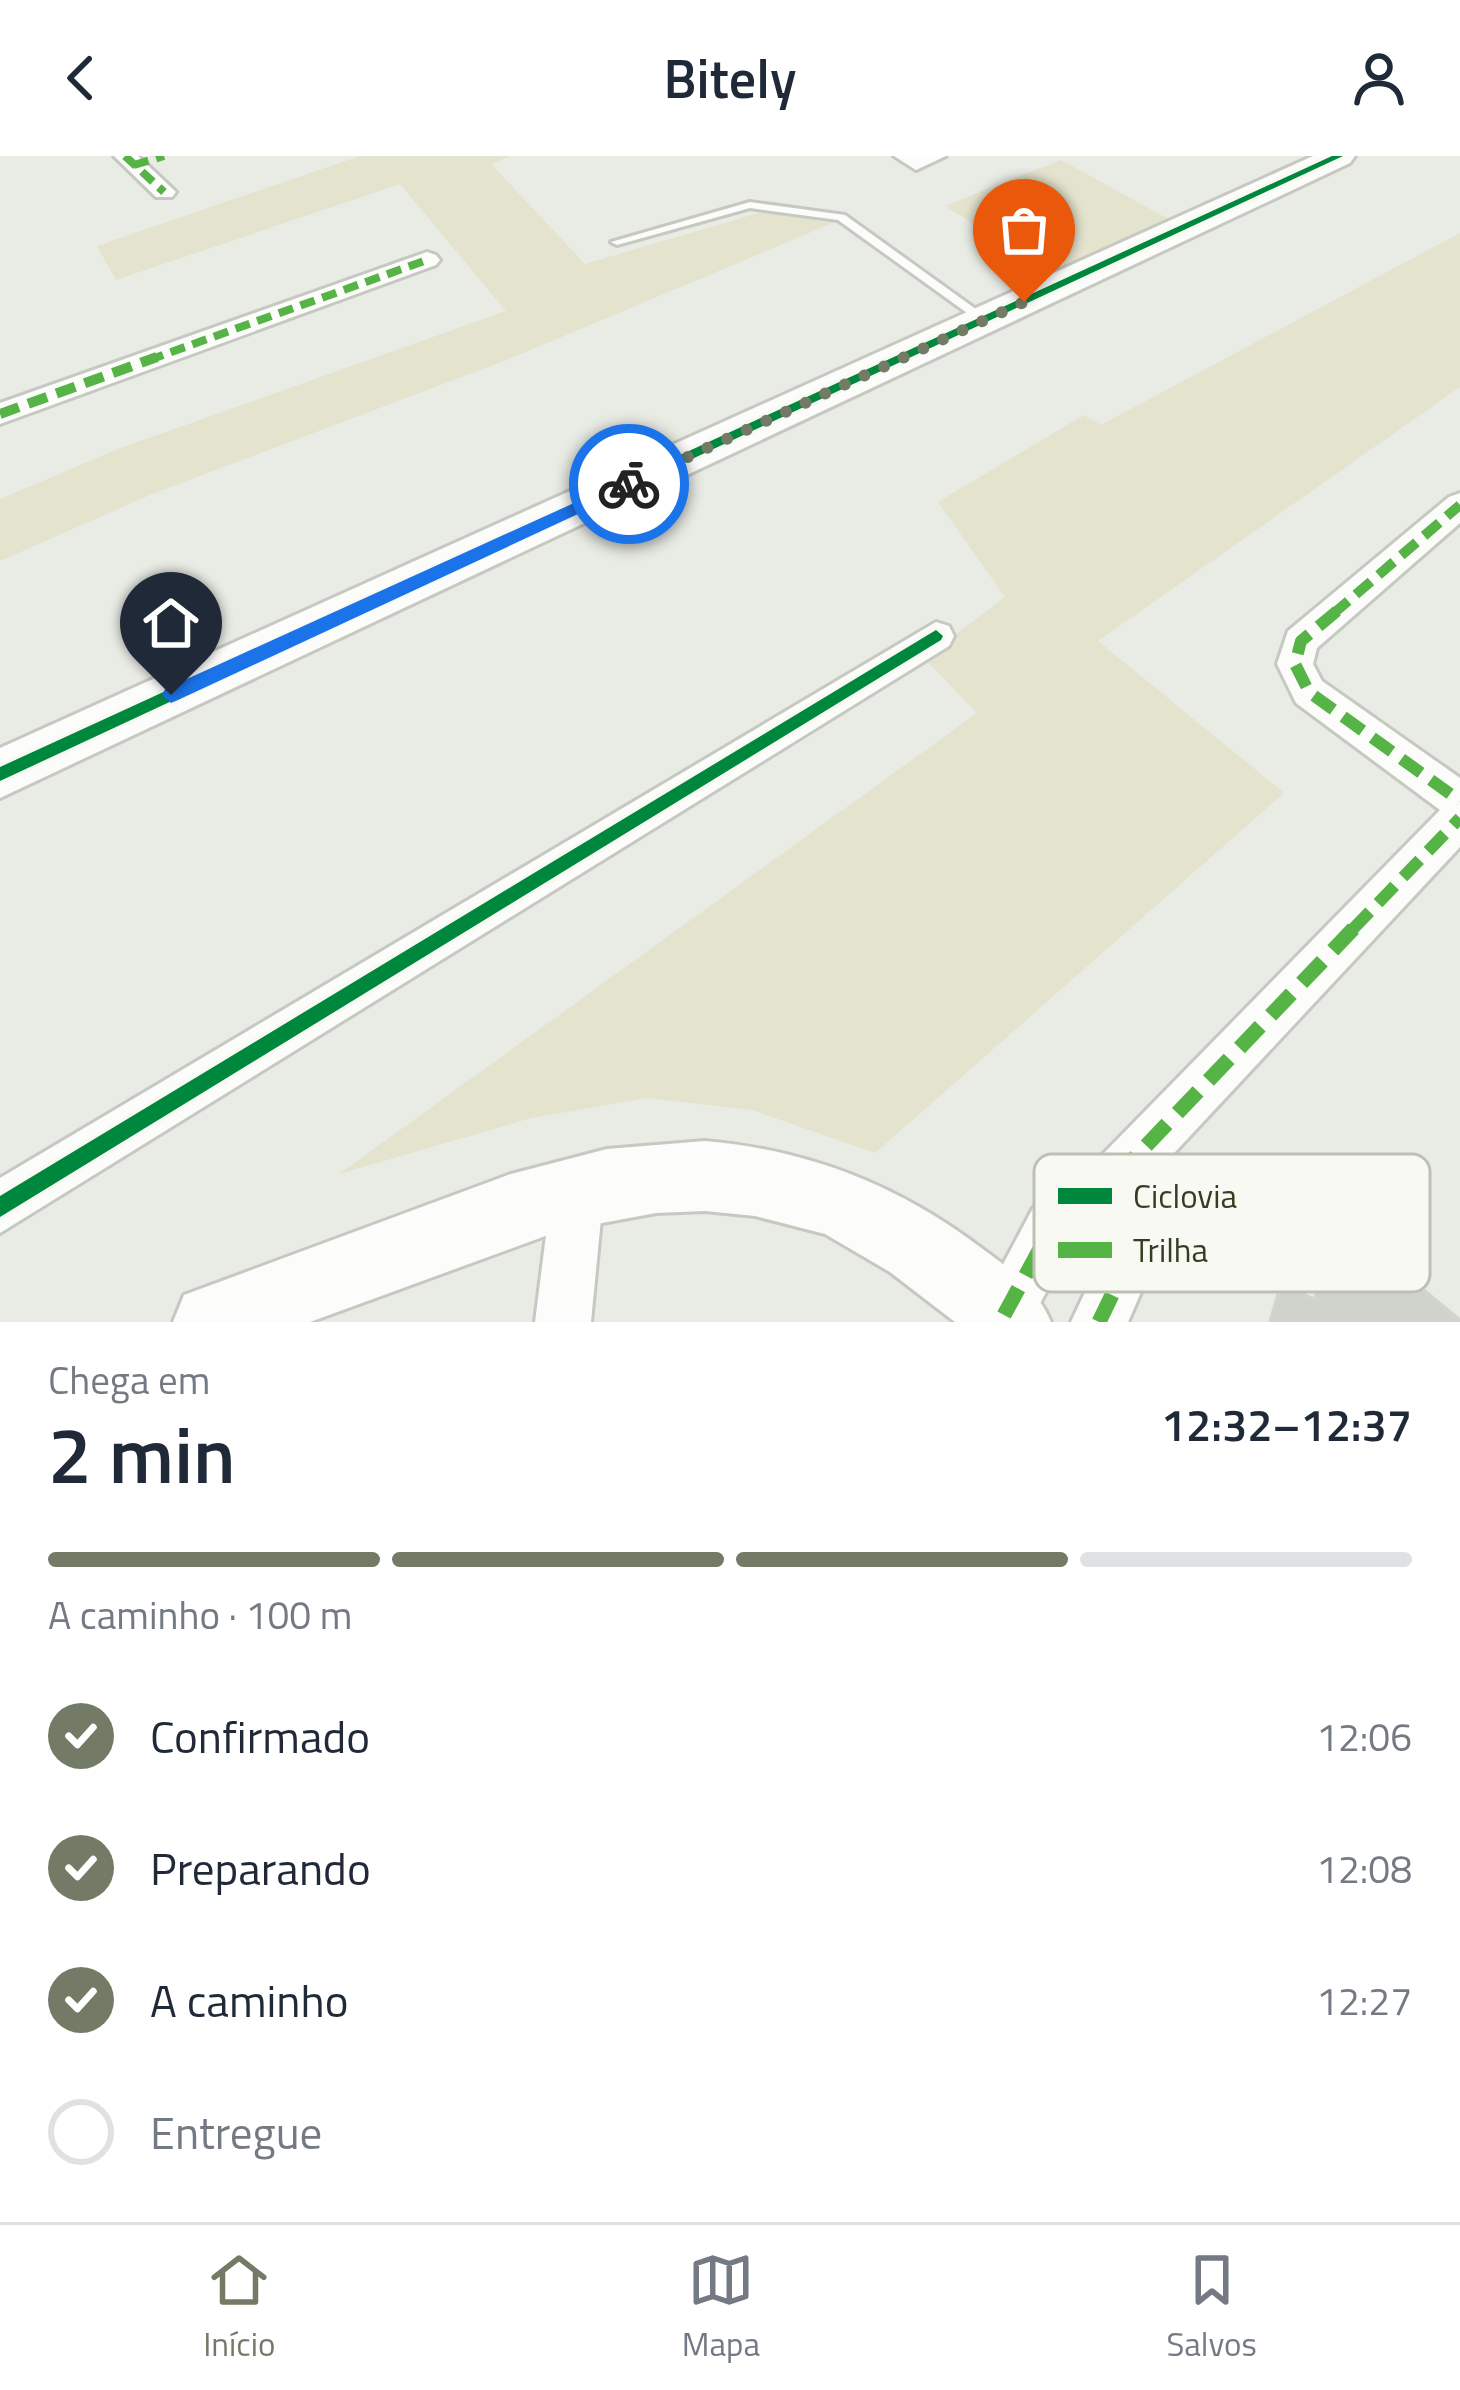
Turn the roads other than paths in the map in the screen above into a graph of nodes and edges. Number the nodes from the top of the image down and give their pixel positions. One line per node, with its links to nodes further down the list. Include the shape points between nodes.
1 (164, 156): 3 (street)
2 (1339, 156): 7 (street)
3 (130, 160): 4 (street)
4 (164, 192)
5 (617, 242): 7 (lane, via 750,205 841,217)
6 (427, 260): 8 (street)
7 (985, 320): 11 (street)
8 (0, 414)
9 (1460, 506): 12 (street, via 1301,641 1295,664 1309,692)
10 (936, 636): 16 (street)
11 (0, 774)
12 (1460, 800)
13 (1460, 818): 14 (street)
14 (1138, 1154)
15 (578, 1188): 19 (street, via 653,1175 732,1176 807,1192 937,1259); 20 (street); 21 (street)
16 (0, 1207)
17 (1034, 1264): 19 (street)
18 (1113, 1292): 22 (street)
19 (1008, 1318)
20 (211, 1322)
21 (563, 1322)
22 (1099, 1322)

